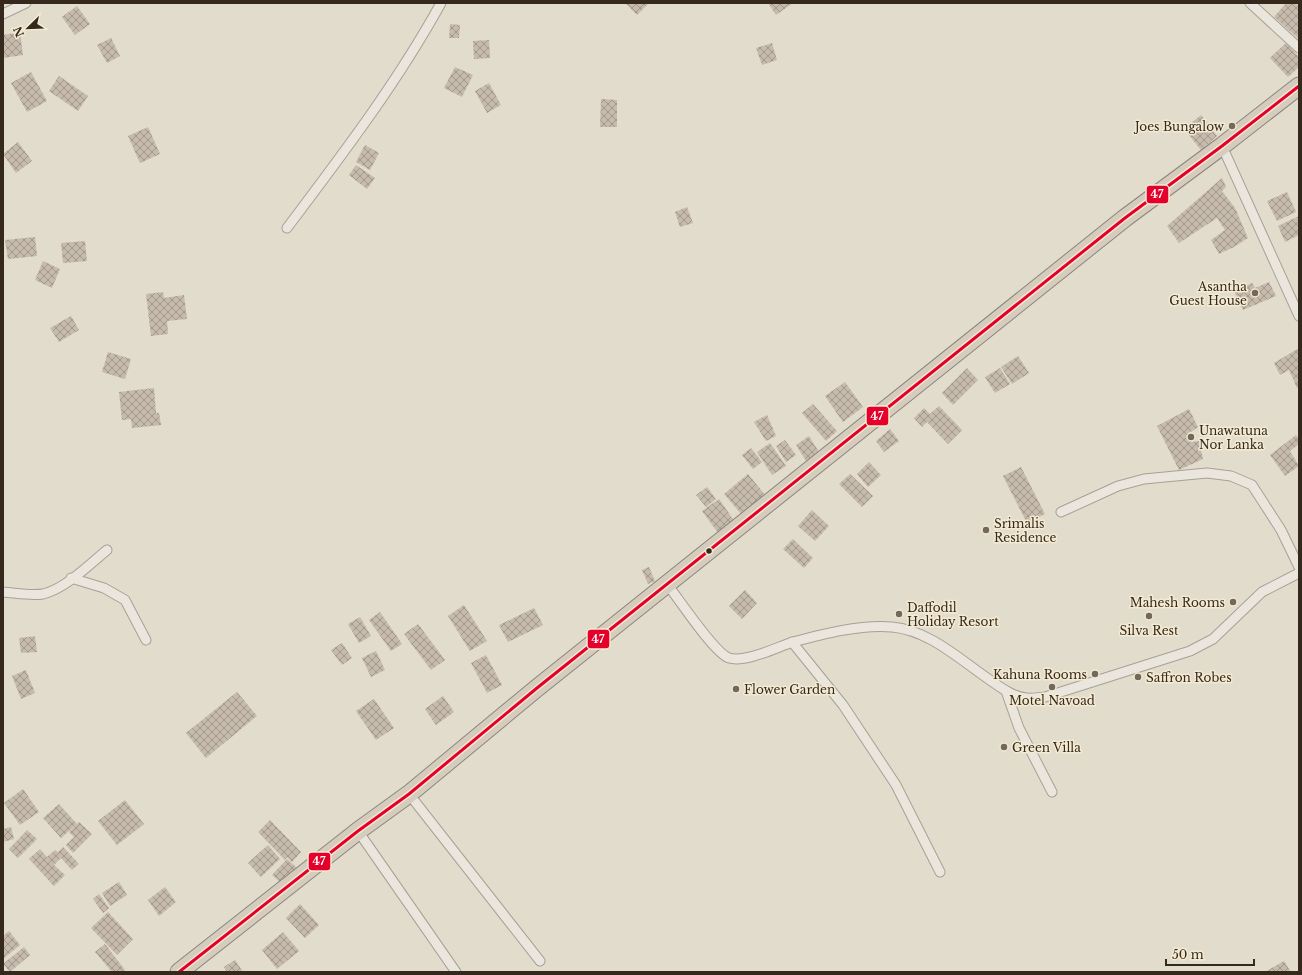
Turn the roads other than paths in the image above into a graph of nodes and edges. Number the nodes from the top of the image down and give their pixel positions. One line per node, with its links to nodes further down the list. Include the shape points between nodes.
1 (26, 3): 4 (street)
2 (441, 3): 8 (street, via 425,32 359,132)
3 (1250, 3): 5 (street)
4 (3, 14)
5 (1299, 48)
6 (1299, 86): 7 (highway)
7 (1222, 146): 9 (street); 15 (highway, via 1125,218)
8 (287, 228)
9 (1299, 316)
10 (1061, 512): 12 (street, via 1118,486 1144,479 1207,473 1231,476 1252,485 1281,530)
11 (107, 550): 14 (street)
12 (1299, 567)
13 (1299, 573): 19 (street, via 1262,592 1213,640 1190,651 1045,697 1027,698)
14 (72, 578): 16 (street, via 43,594); 17 (street, via 104,588 125,600)
15 (667, 584): 18 (street, via 709,639 721,653 730,658 740,659); 21 (highway)
16 (3, 592)
17 (146, 640)
18 (792, 642): 19 (street, via 849,629 891,627 911,630 938,643); 23 (street, via 843,705 896,785)
19 (1006, 691): 20 (street, via 1020,728)
20 (1052, 792)
21 (409, 794): 22 (highway); 24 (street)
22 (358, 831): 25 (highway); 26 (street)
23 (940, 872)
24 (540, 961)
25 (179, 972)
26 (456, 972)

